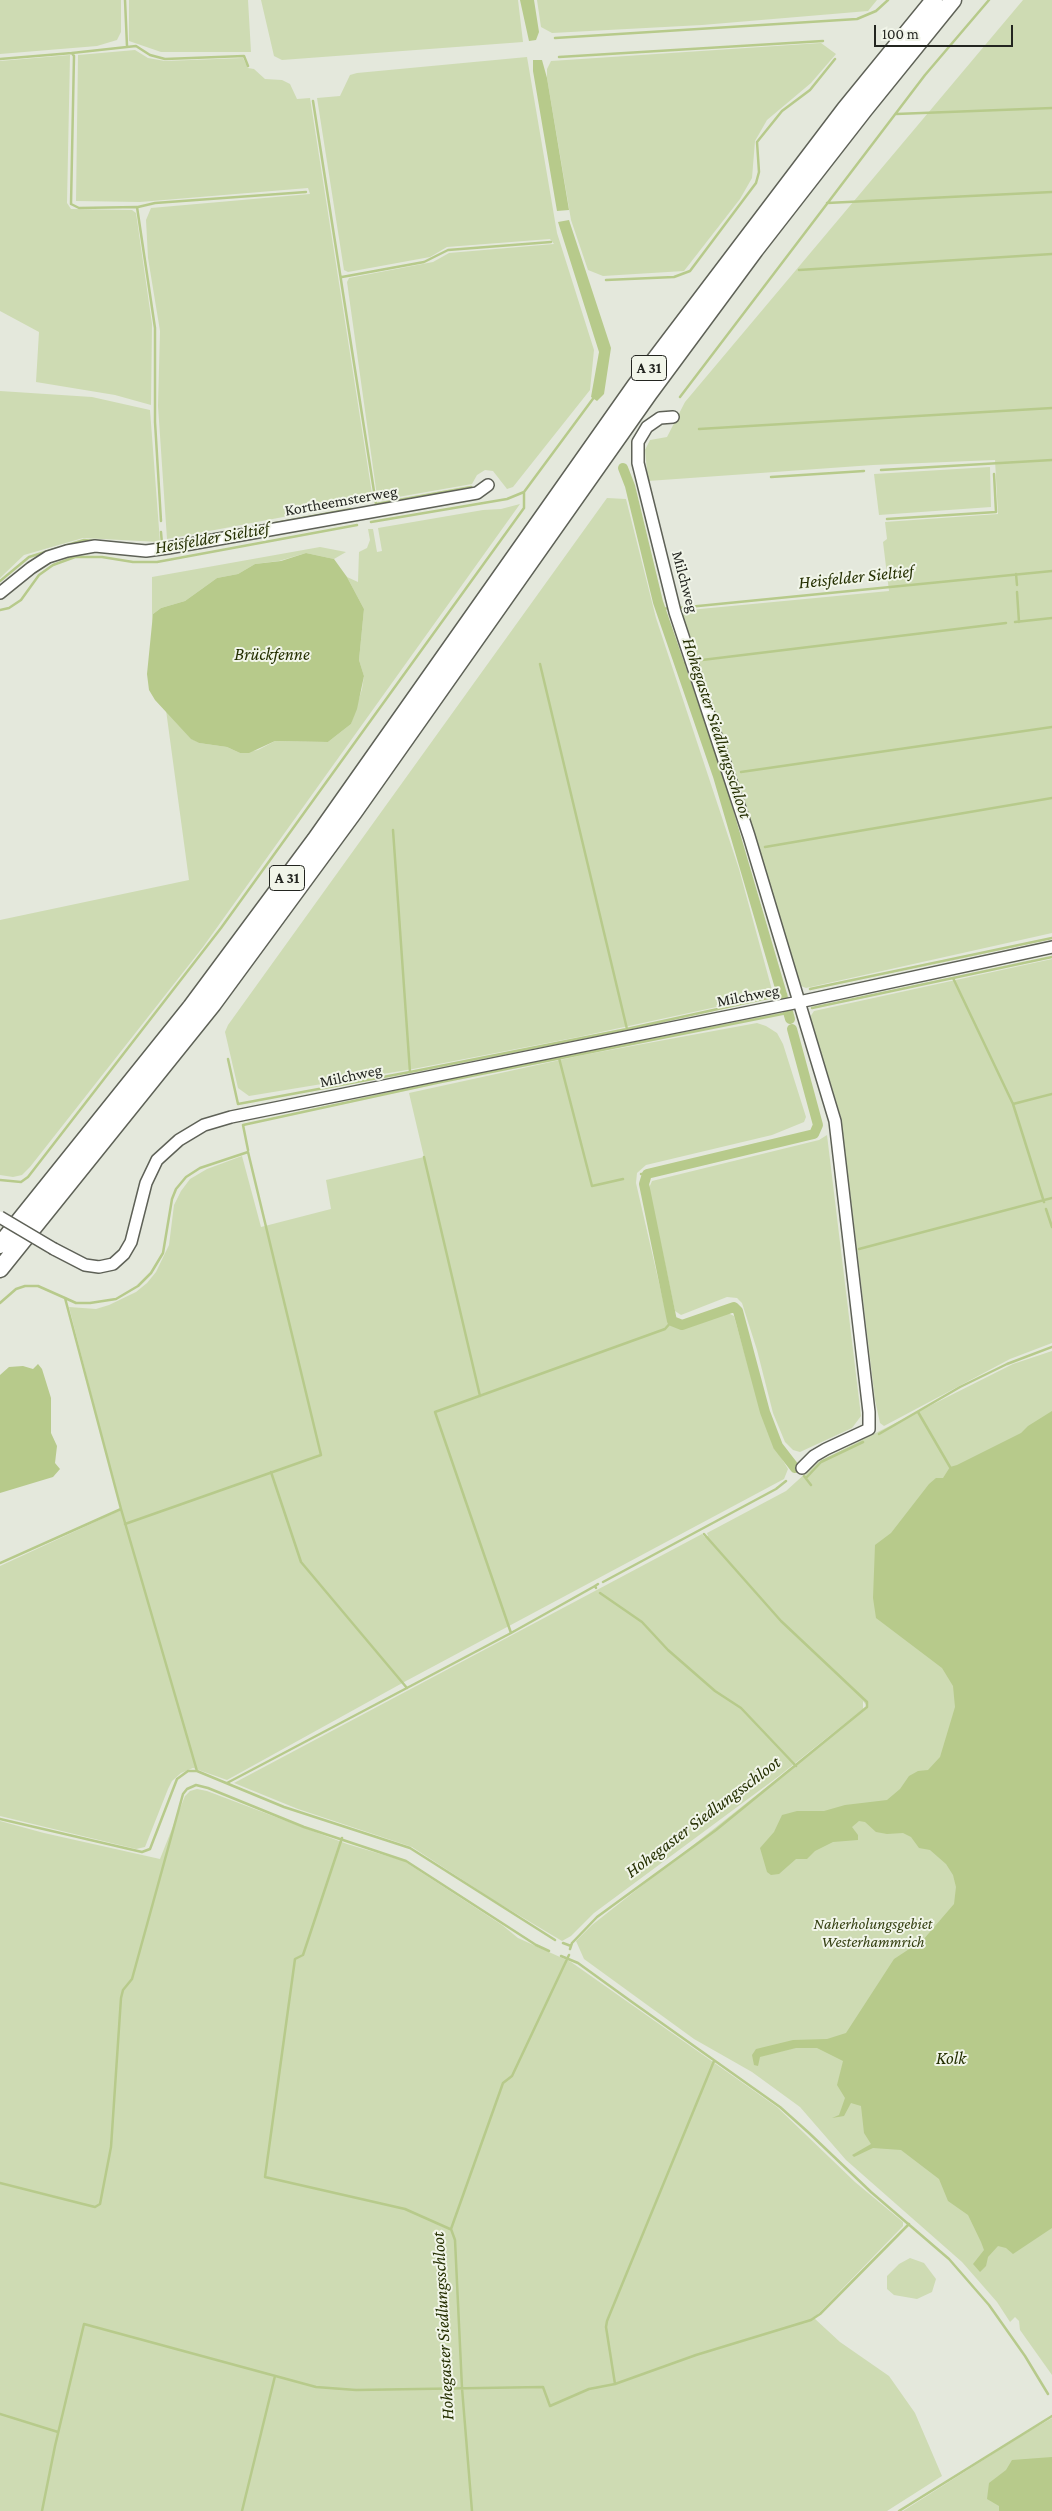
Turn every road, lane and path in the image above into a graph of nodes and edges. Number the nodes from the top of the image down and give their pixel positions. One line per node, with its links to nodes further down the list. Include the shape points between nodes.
1 (934, 0): 9 (highway, A 31, via 827,132 635,386 321,832 191,1007)
2 (953, 0): 10 (highway, A 31, via 864,110 650,392 354,812 214,1004)
3 (674, 417): 7 (street, Milchweg, via 660,418 647,427 638,442 638,463 674,608 750,836)
4 (488, 485): 5 (street, Kortheemsterweg, via 476,494 168,548 146,551 95,546 67,551 48,557)
5 (0, 593)
6 (1052, 947): 7 (street, Milchweg)
7 (799, 1002): 8 (street, Milchweg, bridge, via 204,1125 179,1140 157,1160 146,1183 131,1242 113,1264 85,1266); 11 (street, via 835,1121 869,1412 869,1429 826,1449)
8 (0, 1217)
9 (0, 1245)
10 (0, 1269)
11 (802, 1468)

